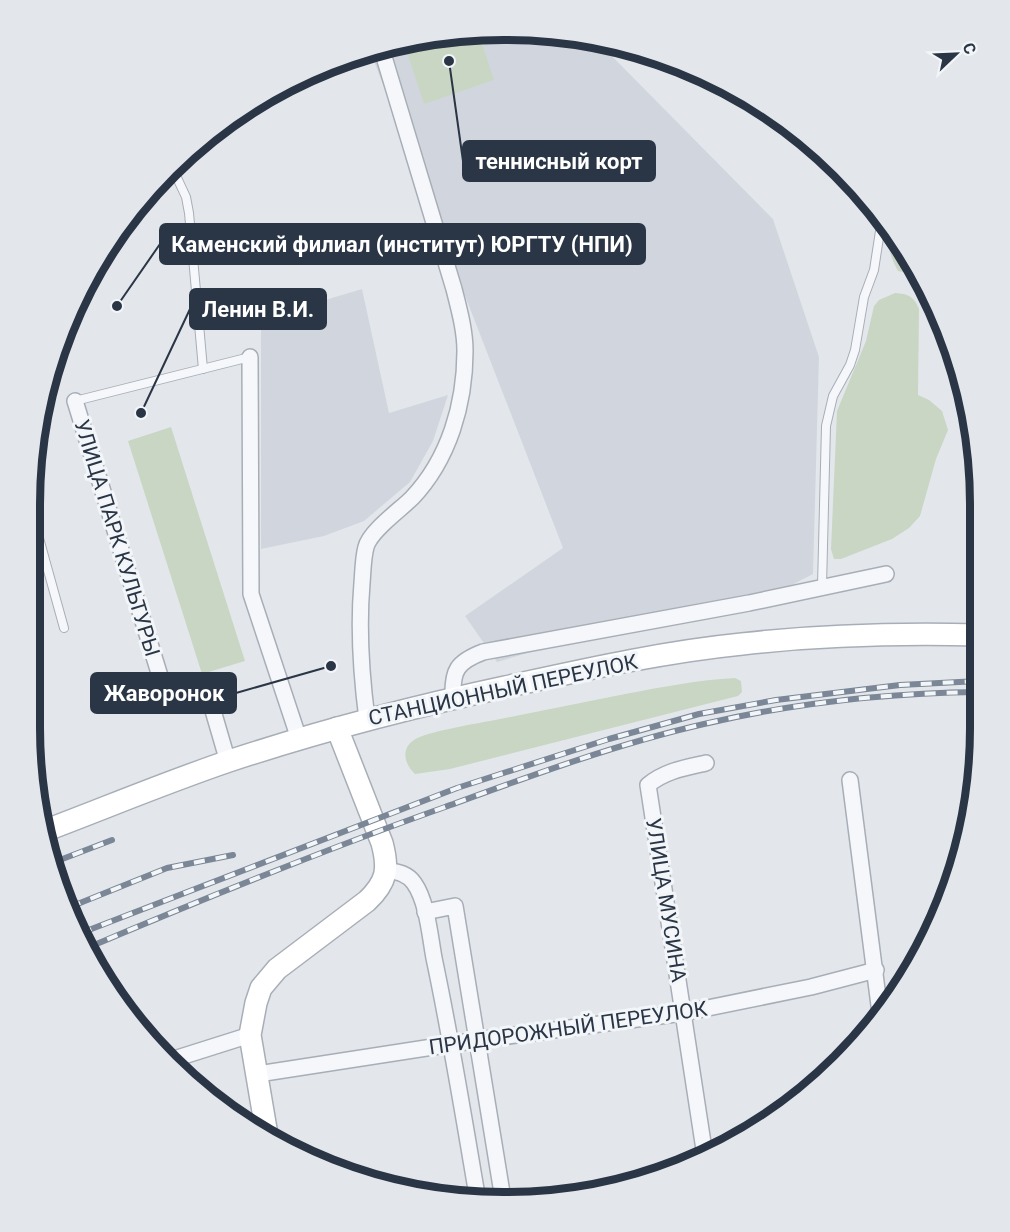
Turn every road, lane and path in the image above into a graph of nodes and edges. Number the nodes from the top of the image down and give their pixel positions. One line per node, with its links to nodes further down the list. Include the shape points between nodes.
1 (384, 56): 13 (street, via 454,289 465,350 460,410 444,451 413,497 366,545 359,617)
2 (177, 177): 5 (lane, via 189,213)
3 (880, 231): 9 (lane, via 855,350 833,396 826,426)
4 (250, 357): 5 (lane); 15 (street, via 251,594)
5 (202, 369): 6 (lane)
6 (75, 401): 16 (street, УЛИЦА ПАРК КУЛЬТУРЫ, via 168,702 207,690)
7 (40, 542): 10 (lane)
8 (886, 574): 9 (street)
9 (822, 586): 12 (street, via 483,652 459,666 452,681)
10 (64, 628)
11 (970, 635): 12 (main road, СТАНЦИОННЫЙ ПЕРЕУЛОК, via 856,635 741,644 588,669)
12 (453, 698): 13 (main road, СТАНЦИОННЫЙ ПЕРЕУЛОК)
13 (367, 719): 14 (main road, СТАНЦИОННЫЙ ПЕРЕУЛОК)
14 (337, 728): 15 (main road, СТАНЦИОННЫЙ ПЕРЕУЛОК); 20 (main road, via 382,843)
15 (299, 739): 16 (main road, СТАНЦИОННЫЙ ПЕРЕУЛОК)
16 (228, 762): 19 (main road, СТАНЦИОННЫЙ ПЕРЕУЛОК)
17 (706, 763): 24 (street, УЛИЦА МУСИНА, via 673,770 648,785)
18 (850, 780): 22 (street)
19 (51, 828)
20 (386, 870): 21 (street, via 410,877); 25 (main road, via 377,891 367,901 267,979 256,1002)
21 (425, 912): 26 (street, via 455,906); 27 (street)
22 (876, 970): 23 (street); 24 (street, ПРИДОРОЖНЫЙ ПЕРЕУЛОК)
23 (879, 1003)
24 (683, 1013): 26 (street, ПРИДОРОЖНЫЙ ПЕРЕУЛОК); 31 (street, УЛИЦА МУСИНА)
25 (250, 1035): 28 (street); 29 (main road)
26 (478, 1040): 27 (street, ПРИДОРОЖНЫЙ ПЕРЕУЛОК); 33 (street)
27 (452, 1044): 29 (street, ПРИДОРОЖНЫЙ ПЕРЕУЛОК); 32 (street)
28 (179, 1057)
29 (258, 1074): 30 (main road)
30 (265, 1124)
31 (704, 1147)
32 (476, 1191)
33 (503, 1192)

